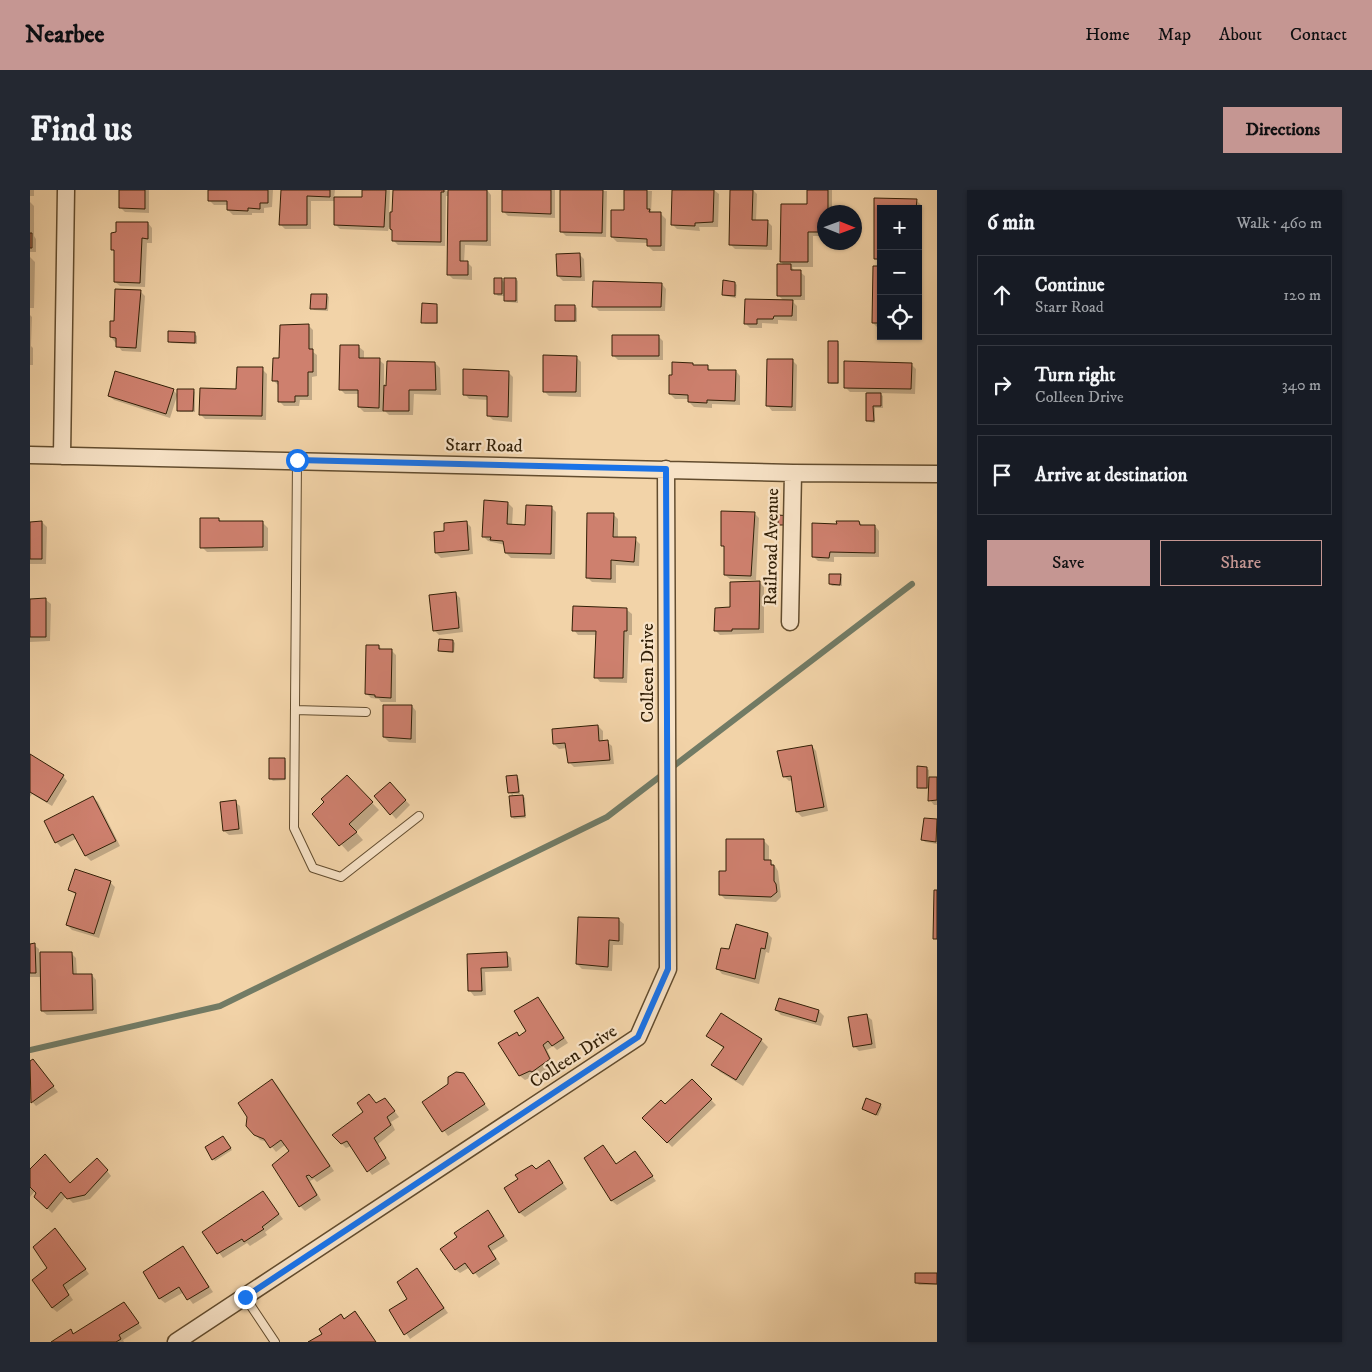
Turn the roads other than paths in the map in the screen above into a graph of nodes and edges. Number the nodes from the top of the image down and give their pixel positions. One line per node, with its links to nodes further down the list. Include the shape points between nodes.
1 (66, 190): 3 (street)
2 (30, 455): 3 (street, Starr Road)
3 (62, 456): 4 (street, Starr Road)
4 (297, 460): 5 (street, Starr Road); 9 (lane)
5 (666, 469): 6 (street, Starr Road); 12 (street, Colleen Drive, via 668,969 638,1037)
6 (793, 473): 7 (street, Starr Road); 8 (street, Railroad Avenue)
7 (937, 474)
8 (790, 622)
9 (295, 710): 10 (lane); 11 (lane, via 294,828 313,868 341,877)
10 (366, 712)
11 (418, 816)
12 (245, 1297): 13 (street, Colleen Drive); 14 (lane)
13 (176, 1342)
14 (275, 1342)

